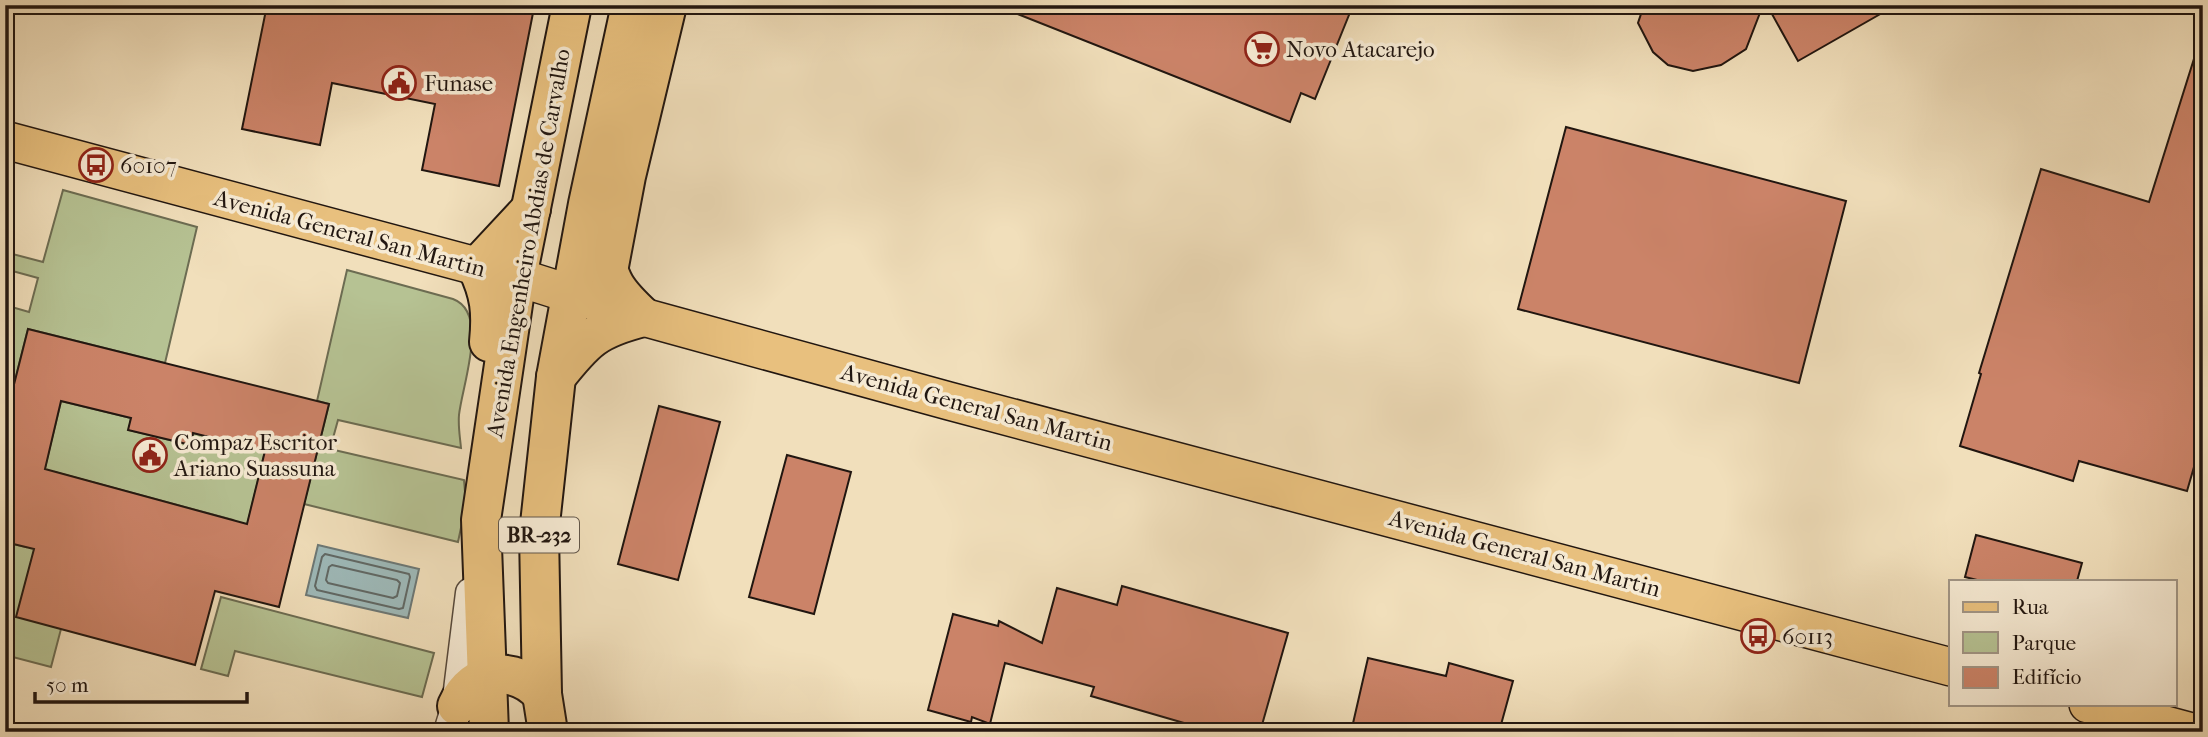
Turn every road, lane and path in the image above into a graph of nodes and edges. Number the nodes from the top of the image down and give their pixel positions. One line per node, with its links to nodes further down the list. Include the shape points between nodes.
1 (572, 5): 6 (highway, Avenida Engenheiro Abdias de Carvalho / BR-232)
2 (631, 5): 5 (highway, BR-232)
3 (667, 5): 8 (highway)
4 (5, 140): 7 (main road, Avenida General San Martin)
5 (588, 204): 8 (highway); 10 (highway, BR-232)
6 (531, 209): 7 (highway); 9 (highway, Avenida Engenheiro Abdias de Carvalho / BR-232)
7 (477, 267): 9 (main road, Avenida General San Martin); 12 (highway, via 489,296)
8 (608, 271): 11 (highway, via 620,295)
9 (517, 277): 10 (main road, Avenida General San Martin); 13 (highway, Avenida Engenheiro Abdias de Carvalho / BR-232)
10 (571, 293): 11 (main road, Avenida General San Martin); 14 (highway, BR-232)
11 (643, 317): 14 (highway, via 600,331 583,343); 17 (main road, Avenida General San Martin)
12 (491, 323): 13 (highway); 15 (highway)
13 (503, 362): 15 (highway, Avenida Engenheiro Abdias de Carvalho / BR-232)
14 (556, 377): 19 (highway, BR-232, via 539,533)
15 (486, 478): 16 (highway, Avenida Engenheiro Abdias de Carvalho / BR-232); 19 (highway, via 499,595)
16 (481, 520): 18 (highway, Avenida Engenheiro Abdias de Carvalho / BR-232); 21 (street)
17 (1949, 666)
18 (486, 677): 19 (highway, via 517,677); 21 (highway, via 465,692); 22 (highway, Avenida Engenheiro Abdias de Carvalho / BR-232)
19 (542, 694): 23 (highway, BR-232)
20 (2095, 706): 24 (main road)
21 (453, 719)
22 (489, 732)
23 (548, 732)
24 (2192, 732)

